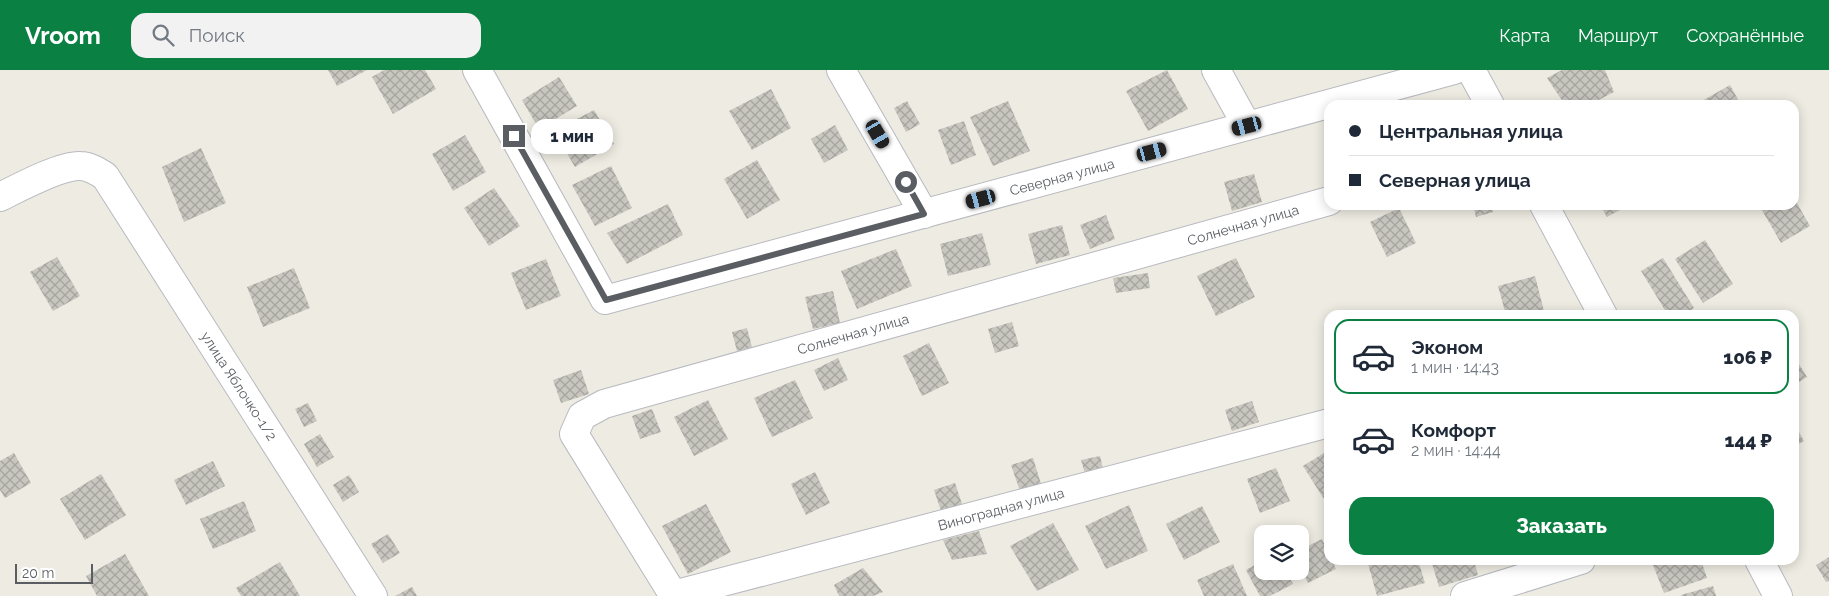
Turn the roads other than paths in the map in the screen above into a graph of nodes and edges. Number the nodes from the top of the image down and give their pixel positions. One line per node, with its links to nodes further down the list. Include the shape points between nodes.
1 (477, 70): 13 (street, Северная улица, via 606,300)
2 (841, 70): 13 (street)
3 (1216, 70): 9 (street)
4 (1454, 70): 6 (street, Северная улица)
5 (1471, 70): 7 (street)
6 (1343, 100)
7 (1487, 100)
8 (1324, 105): 9 (street, Северная улица)
9 (1247, 126): 13 (street, Северная улица)
10 (0, 197): 18 (street, улица Яблочко-1/2, via 54,172 79,166 94,169 105,176)
11 (1324, 202): 19 (street, Солнечная улица, via 604,404 582,416 574,434)
12 (1547, 210): 14 (street)
13 (924, 214)
14 (1599, 310)
15 (1324, 424): 19 (street, Виноградная улица)
16 (1565, 565): 20 (street)
17 (1762, 565): 21 (street)
18 (373, 596)
19 (674, 596)
20 (1465, 596)
21 (1778, 596)

